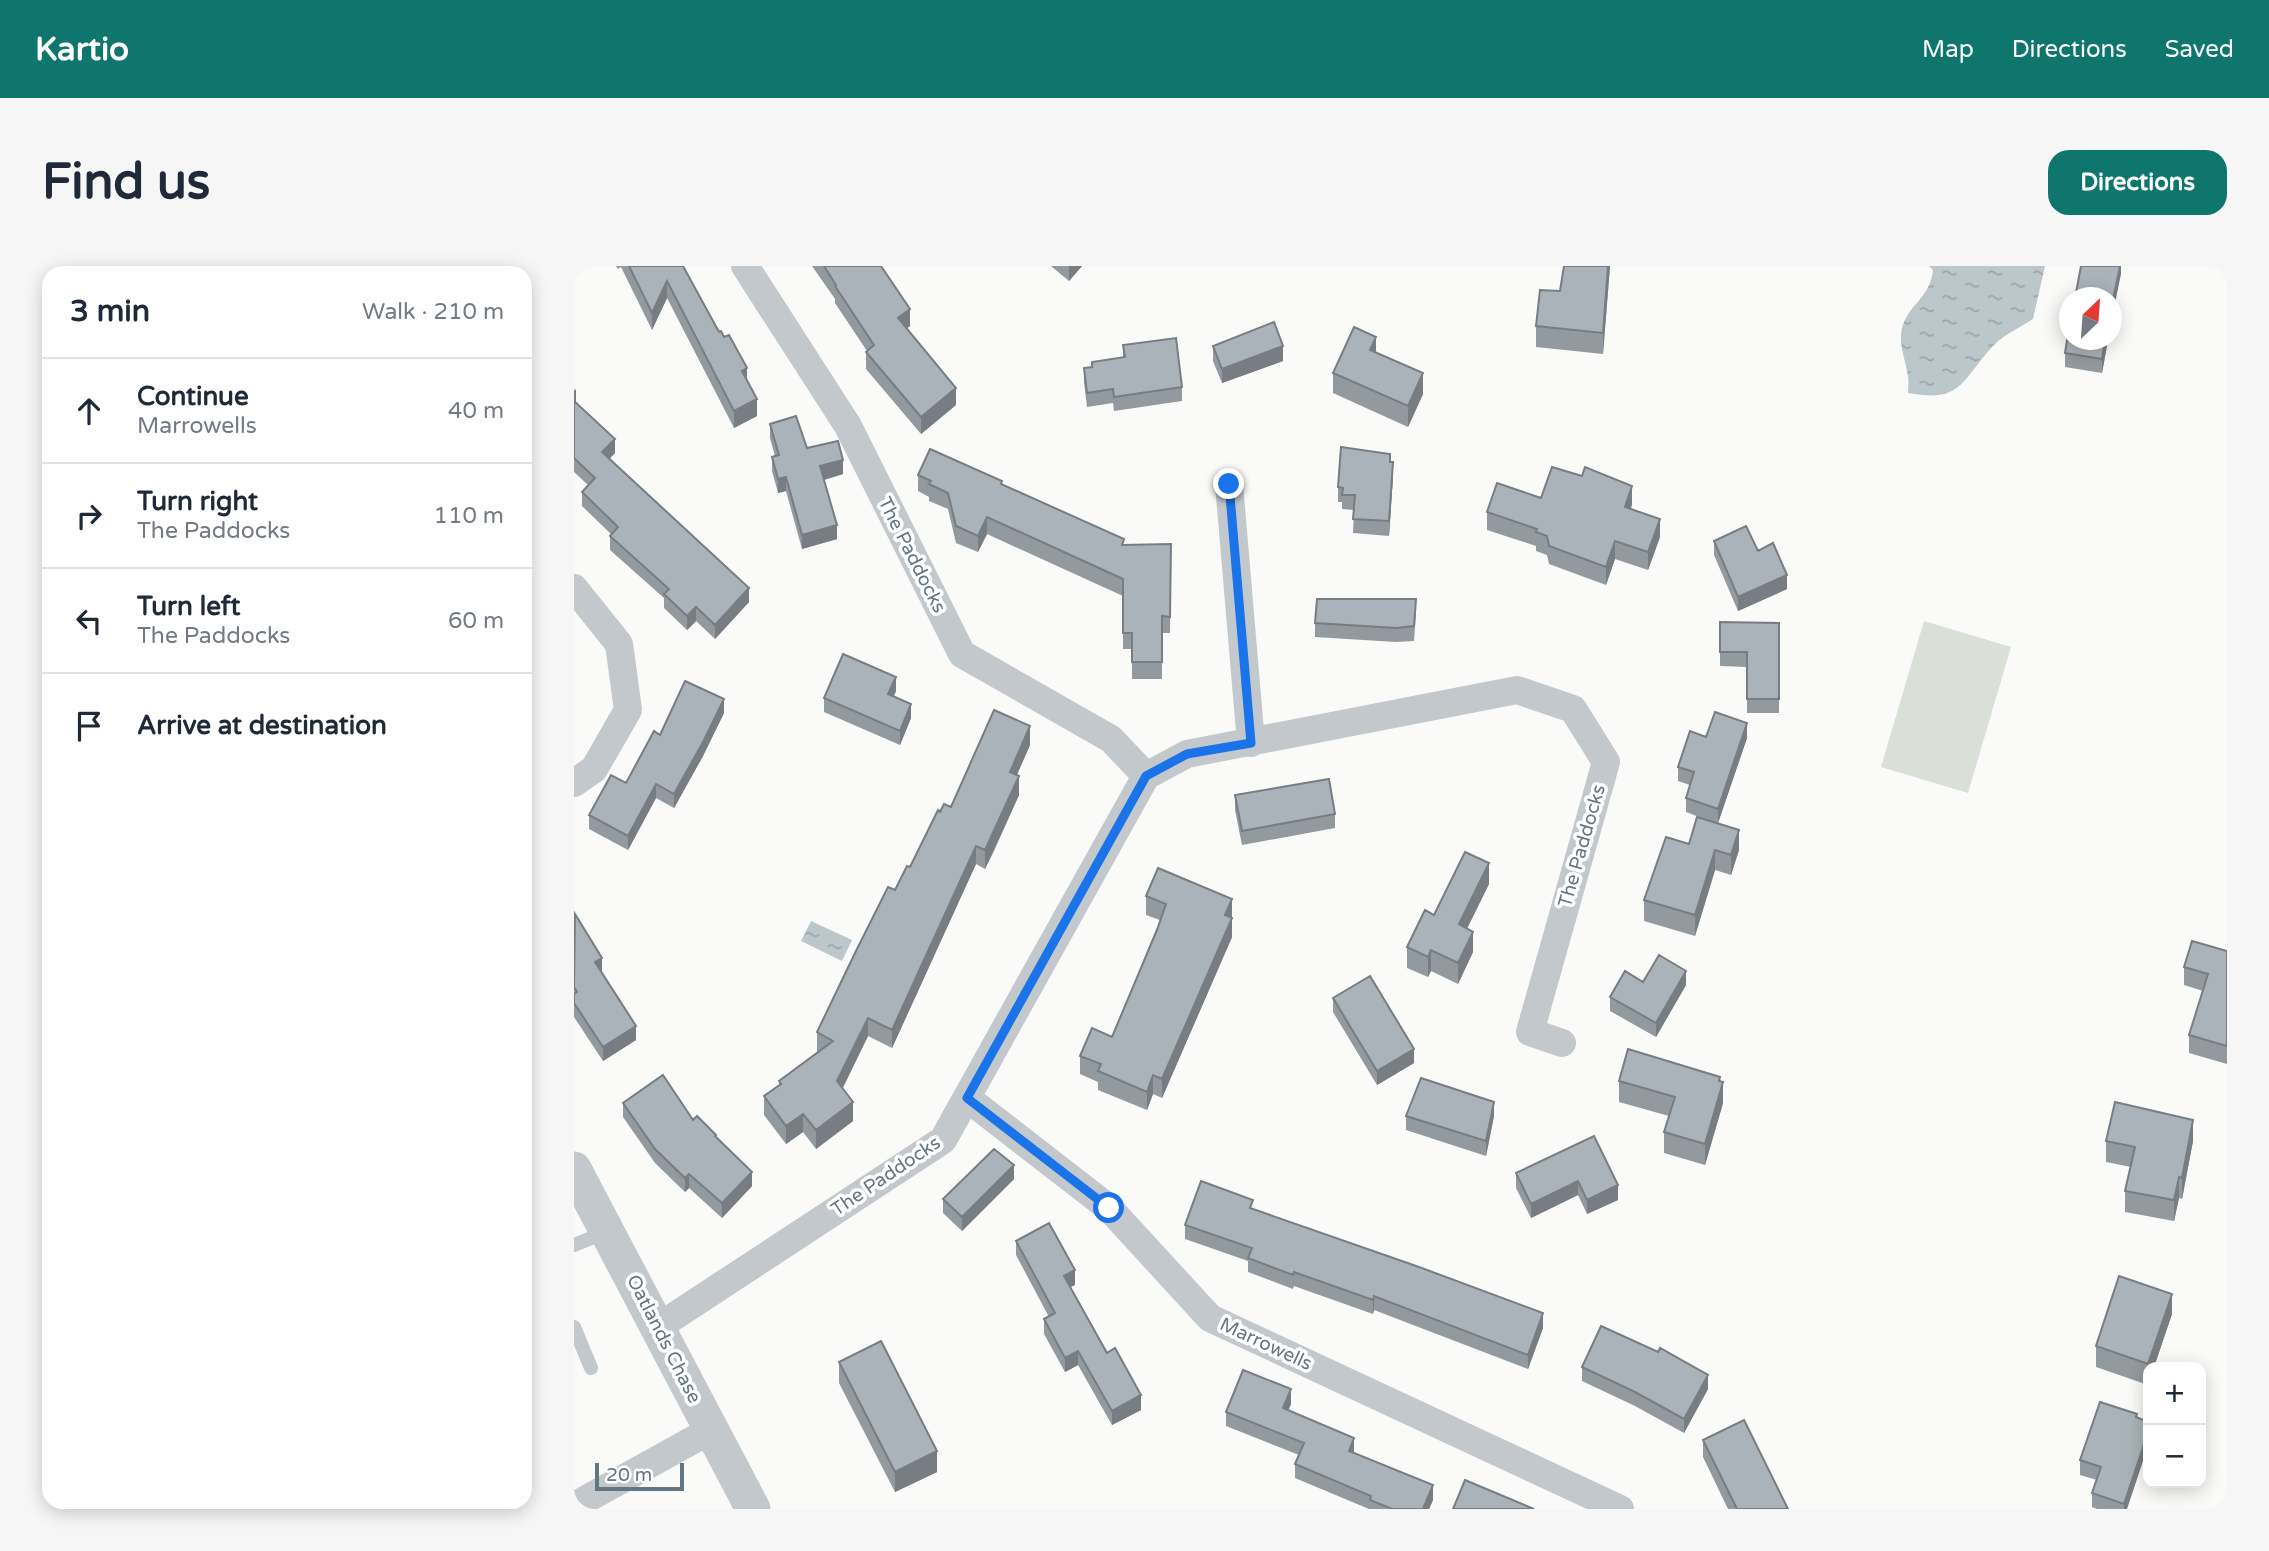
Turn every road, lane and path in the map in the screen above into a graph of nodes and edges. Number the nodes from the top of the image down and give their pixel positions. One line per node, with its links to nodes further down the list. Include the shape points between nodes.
1 (745, 266): 5 (street, The Paddocks, via 848,426 962,654 1111,740)
2 (1229, 484): 4 (street)
3 (574, 588): 6 (street, via 619,644 628,710 594,769)
4 (1251, 743): 5 (street, The Paddocks, via 1187,754); 7 (street, The Paddocks, via 1517,690 1573,709 1606,762 1530,1032)
5 (1146, 776): 8 (street, The Paddocks)
6 (574, 783)
7 (1562, 1043)
8 (967, 1098): 13 (street, The Paddocks, via 943,1140); 18 (street, Marrowells, via 1109,1208 1210,1318)
9 (574, 1169): 10 (street, Oatlands Chase)
10 (607, 1231): 11 (lane); 13 (street, Oatlands Chase)
11 (574, 1245)
12 (574, 1327): 14 (lane)
13 (658, 1327): 15 (street, Oatlands Chase)
14 (591, 1368)
15 (711, 1430): 16 (street); 17 (street, Oatlands Chase)
16 (574, 1506)
17 (753, 1509)
18 (1620, 1509)

